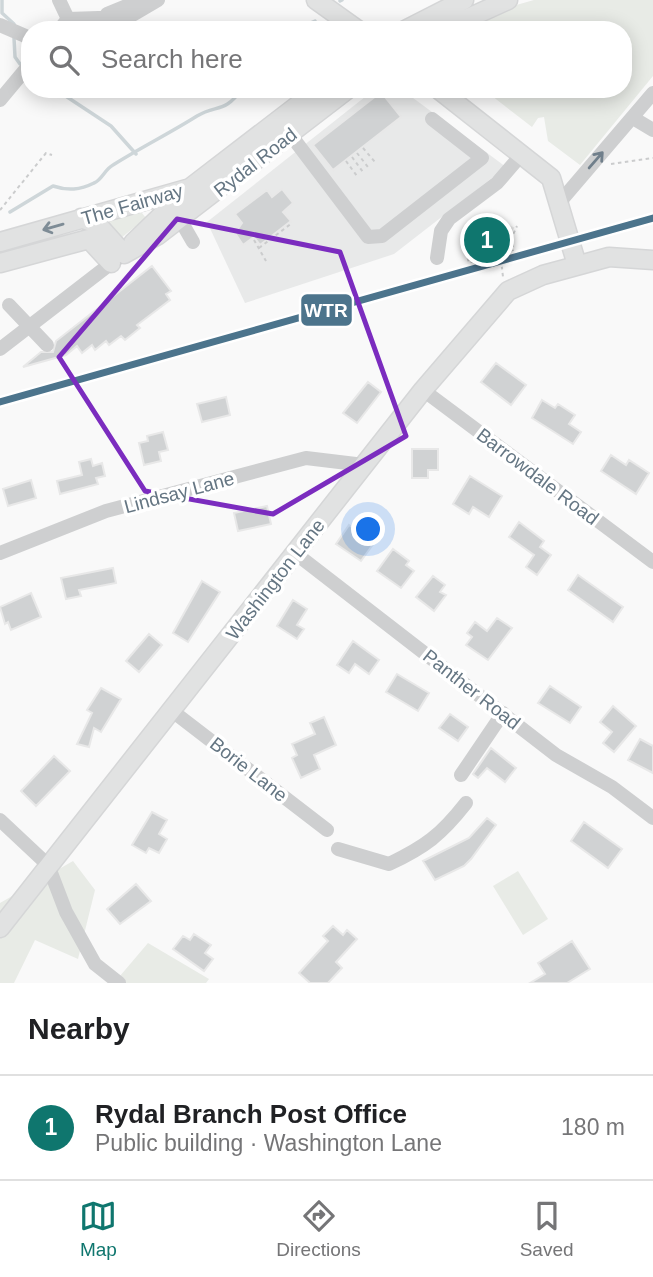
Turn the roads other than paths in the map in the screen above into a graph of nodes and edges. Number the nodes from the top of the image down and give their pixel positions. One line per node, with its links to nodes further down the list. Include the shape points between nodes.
1 (59, 0): 8 (street)
2 (141, 0): 7 (street)
3 (158, 0): 7 (street, via 129,17)
4 (464, 0): 11 (main road)
5 (508, 0): 12 (main road)
6 (327, 7): 10 (main road)
7 (103, 16): 9 (street)
8 (63, 21)
9 (79, 21)
10 (346, 21)
11 (423, 21)
12 (466, 21)
13 (0, 25): 14 (street)
14 (21, 34)
15 (21, 75): 20 (street)
16 (653, 93): 21 (street)
17 (307, 98): 26 (main road, The Fairway)
18 (336, 98): 24 (main road, Rydal Road)
19 (452, 98): 25 (main road)
20 (0, 100)
21 (633, 118): 23 (street); 27 (street, one-way to 21)
22 (432, 119): 24 (street, via 482,158 382,236 368,237)
23 (653, 130)
24 (290, 134): 28 (main road, Rydal Road)
25 (522, 154): 27 (main road, via 551,178); 33 (street, via 497,183 449,219 441,231)
26 (190, 188): 28 (main road, Rydal Road); 29 (main road, The Fairway)
27 (559, 203): 36 (main road)
28 (176, 211): 31 (street); 32 (main road, Rydal Road)
29 (81, 218): 30 (main road, The Fairway, one-way to 30); 32 (main road, via 108,233)
30 (0, 242)
31 (193, 242)
32 (118, 258): 35 (main road, The Fairway, via 94,241 82,239); 38 (street, Rydal Road)
33 (437, 258)
34 (653, 260): 36 (main road, Washington Lane, via 609,257)
35 (0, 263)
36 (577, 265): 41 (main road, Washington Lane, via 508,291)
37 (9, 305): 38 (street)
38 (30, 326): 39 (street); 40 (street, Rydal Road)
39 (47, 345)
40 (0, 349)
41 (423, 390): 42 (main road, Washington Lane); 45 (street, Barrowdale Road)
42 (364, 465): 43 (street, Lindsay Lane, via 306,458 106,511); 44 (main road, Washington Lane)
43 (0, 553)
44 (295, 553): 46 (main road, Washington Lane); 47 (street, Panther Road)
45 (653, 562)
46 (171, 710): 52 (street, Borie Lane); 54 (main road, Washington Lane)
47 (503, 713): 48 (street); 50 (street, Panther Road, via 556,755 612,787)
48 (461, 775)
49 (466, 803): 53 (street, via 425,847 389,864)
50 (653, 818)
51 (0, 820): 54 (street)
52 (327, 830)
53 (338, 849)
54 (48, 865): 55 (main road, Washington Lane); 56 (street, via 66,912 95,964)
55 (0, 928)
56 (118, 983)

